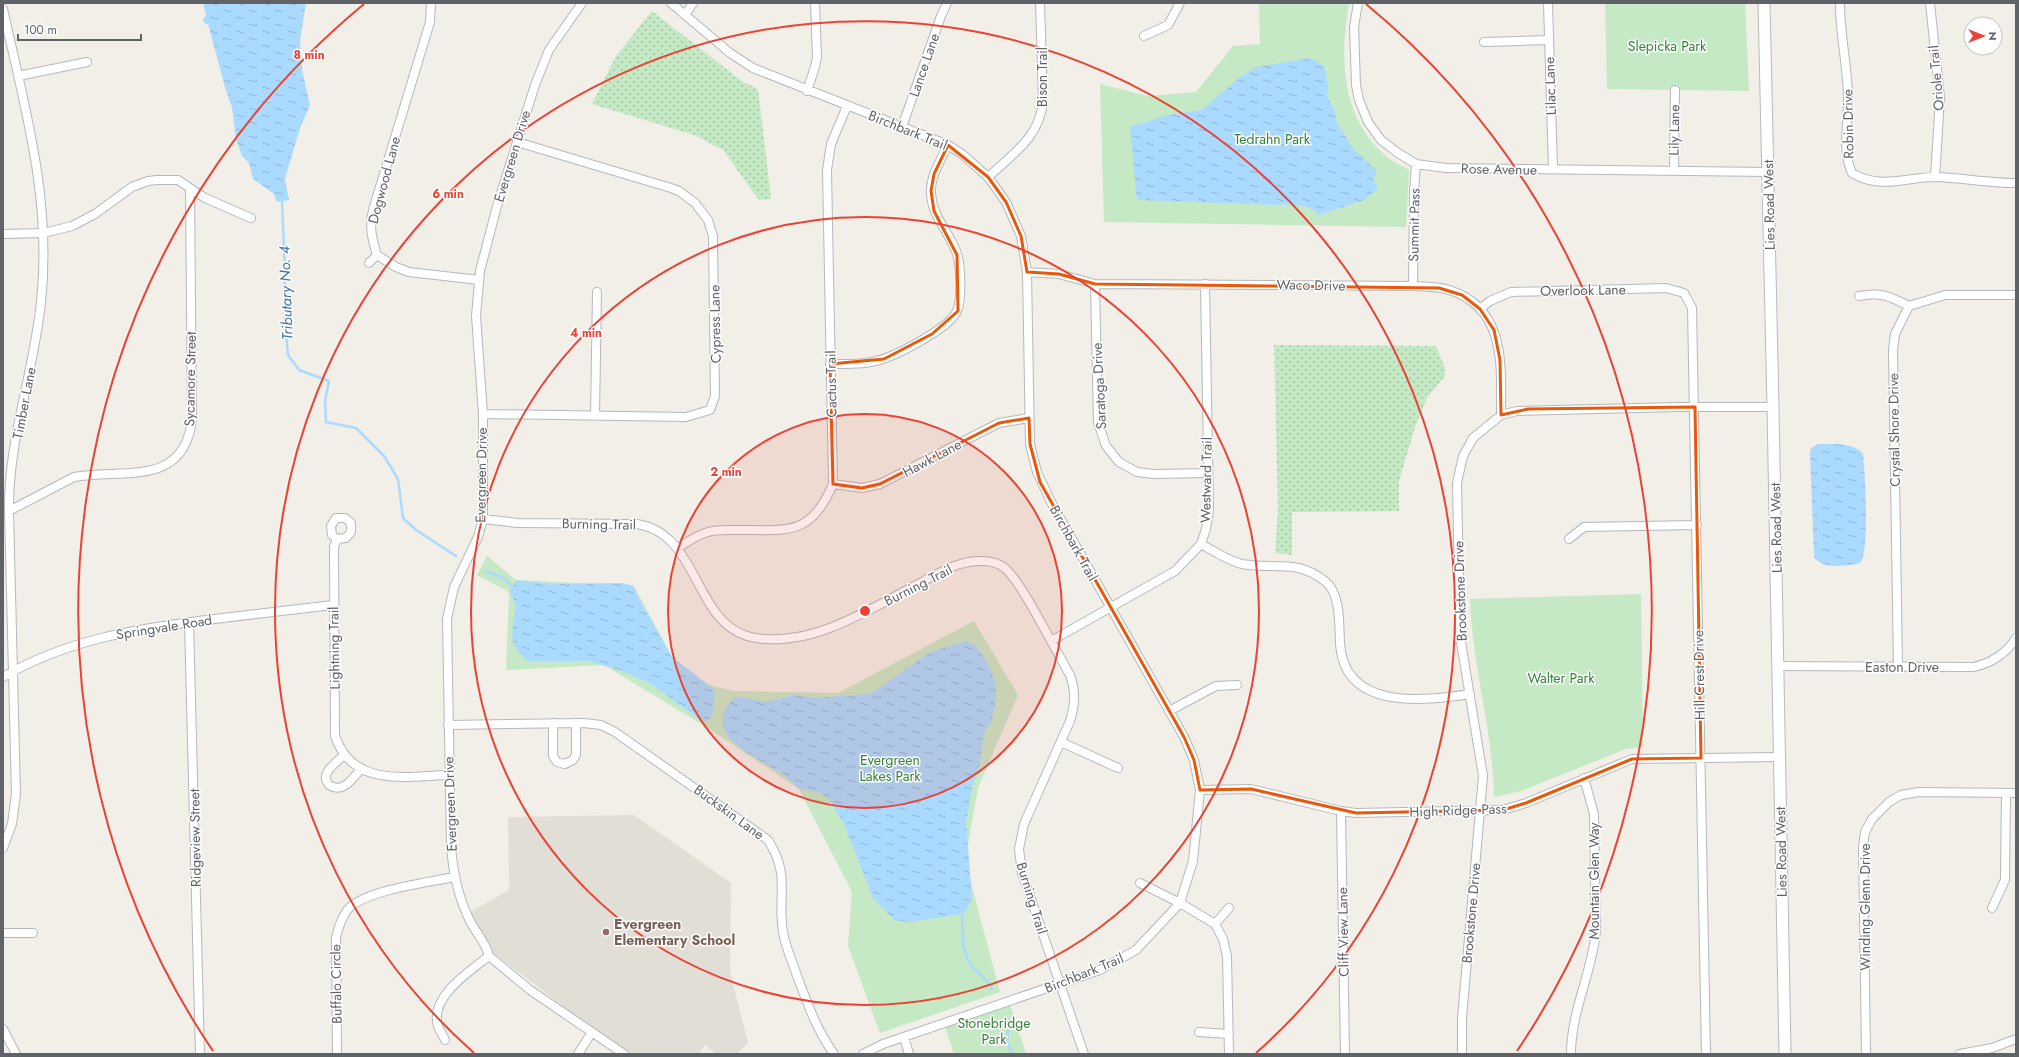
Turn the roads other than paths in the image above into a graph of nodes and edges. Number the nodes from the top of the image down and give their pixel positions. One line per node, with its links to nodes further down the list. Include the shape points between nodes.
1 (431, 3): 38 (street, Dogwood Lane, via 430,22 373,210 370,230)
2 (582, 3): 25 (street, Evergreen Drive, via 549,50 525,112)
3 (671, 3): 15 (street, Birchbark Trail)
4 (694, 3): 15 (street)
5 (815, 3): 22 (street, via 816,57)
6 (947, 3): 24 (street, Lance Lane)
7 (1040, 3): 31 (street, Bison Trail, via 1044,100 1042,115 1028,141)
8 (1180, 3): 16 (street, via 1168,24)
9 (1358, 3): 27 (street, Rose Avenue, via 1354,27 1356,85 1363,111 1381,140)
10 (1548, 3): 17 (street, Lilac Lane)
11 (1764, 3): 30 (street, Lies Road West)
12 (1840, 3): 32 (street, Robin Drive, via 1848,95 1846,155 1852,173 1871,182)
13 (1930, 3): 32 (street, Oriole Trail, via 1940,98)
14 (3, 10): 20 (street, Timber Lane)
15 (685, 14): 22 (street, Birchbark Trail, via 746,64)
16 (1144, 36)
17 (1549, 40): 18 (street); 28 (street, Lilac Lane)
18 (1484, 42)
19 (87, 62): 20 (street)
20 (18, 76): 36 (street, Timber Lane, via 37,162)
21 (1675, 90): 29 (street, Lily Lane)
22 (807, 91): 23 (street, Birchbark Trail)
23 (847, 106): 24 (street, Birchbark Trail); 51 (street, Cactus Trail, via 831,144 827,161)
24 (902, 127): 26 (street, Birchbark Trail)
25 (517, 142): 41 (street, Evergreen Drive); 56 (street, Cypress Lane, via 679,191 703,212 713,236 716,386 710,410 686,417)
26 (948, 145): 31 (street, Birchbark Trail); 51 (street, via 934,174 931,191 934,211 957,255 960,298 958,311 951,320 932,334 884,359 867,363)
27 (1416, 164): 28 (street, Rose Avenue, via 1446,168); 44 (street, Summit Pass)
28 (1553, 169): 29 (street, Rose Avenue)
29 (1674, 170): 30 (street, Rose Avenue)
30 (1768, 172): 53 (street, Lies Road West)
31 (988, 177): 40 (street, Birchbark Trail, via 1004,198 1017,224)
32 (1935, 177): 33 (street, Robin Drive)
33 (2016, 183)
34 (190, 188): 35 (street, via 205,198); 36 (street, via 178,180 157,180 139,184 77,224); 60 (street, Sycamore Street, via 192,418 186,441 177,457 155,470 137,474 74,477)
35 (251, 218)
36 (44, 233): 37 (street); 60 (street, Timber Lane, via 39,322 12,459)
37 (3, 234)
38 (377, 255): 39 (street); 41 (street, via 396,268 409,272)
39 (369, 263)
40 (1027, 272): 42 (street, Waco Drive, via 1059,274); 57 (street, Birchbark Trail)
41 (478, 280): 54 (street, Evergreen Drive, via 476,316)
42 (1095, 284): 43 (street, Waco Drive); 58 (street, Saratoga Drive, via 1098,422 1106,446 1119,462 1137,472)
43 (1205, 284): 44 (street, Waco Drive); 58 (street, Westward Trail)
44 (1413, 286): 50 (street, Waco Drive, via 1450,290 1462,295)
45 (597, 292): 56 (street)
46 (2016, 295): 49 (street, via 1945,295)
47 (1860, 296): 49 (street, via 1875,293)
48 (1688, 298): 50 (street, Overlook Lane, via 1684,293 1666,288 1518,291 1504,294); 52 (street, Hill Crest Drive, via 1693,314)
49 (1909, 306): 73 (street, Crystal Shore Drive, via 1895,334 1893,350)
50 (1480, 309): 55 (street, Waco Drive, via 1494,330 1499,348)
51 (830, 364): 59 (street, Cactus Trail)
52 (1695, 407): 53 (street, Brookstone Drive); 55 (street, Brookstone Drive, via 1528,409); 62 (street, Hill Crest Drive)
53 (1773, 407): 72 (street, Lies Road West)
54 (483, 414): 56 (street, Cypress Lane); 61 (street, Evergreen Drive)
55 (1501, 415): 77 (street, Brookstone Drive, via 1473,438 1458,470 1460,629)
56 (596, 416)
57 (1029, 418): 59 (street, Hawk Lane, via 999,423 880,484 862,488); 68 (street, Birchbark Trail, via 1032,452 1040,482)
58 (1208, 473): 65 (street, Westward Trail, via 1208,518)
59 (833, 484): 66 (street, Cactus Trail, via 818,514 799,526 780,530 716,530 696,536)
60 (7, 506): 74 (street, Timber Lane)
61 (482, 519): 66 (street, Burning Trail, via 637,524 660,531); 81 (street, Evergreen Drive, via 478,537 454,587 448,609)
62 (1697, 525): 64 (street, via 1584,527); 85 (street, Hill Crest Drive)
63 (337, 539): 67 (street, Lightning Trail, via 334,547)
64 (1570, 539)
65 (1201, 544): 68 (street, Westward Trail, via 1175,571); 77 (street, via 1241,564 1298,567 1327,583 1338,611 1340,644 1346,666 1370,692 1383,697 1397,698)
66 (678, 548): 71 (street, Burning Trail, via 723,622 752,637 785,638 826,630 952,567 990,561 1007,570)
67 (333, 605): 69 (street, Springvale Road); 83 (street, Lightning Trail, via 335,736)
68 (1111, 608): 71 (street, Westward Trail); 78 (street, Birchbark Trail)
69 (189, 622): 74 (street, Springvale Road, via 130,630 84,642); 114 (street, Ridgeview Street)
70 (2016, 638): 73 (street, Easton Drive, via 1998,658 1980,666)
71 (1051, 641): 82 (street, Burning Trail, via 1070,675 1075,697 1072,715)
72 (1778, 666): 73 (street, Easton Drive); 84 (street, Lies Road West)
73 (1898, 667)
74 (13, 671): 75 (street, Springvale Road); 95 (street, Timber Lane, via 16,806)
75 (3, 677)
76 (1237, 685): 78 (street, via 1216,686)
77 (1470, 694): 93 (street, Brookstone Drive, via 1482,765)
78 (1169, 711): 90 (street, Birchbark Trail, via 1194,760)
79 (553, 723): 80 (street, Buckskin Lane); 80 (street, via 553,756 557,762 565,764 576,755); 81 (street, Buckskin Lane)
80 (576, 723): 118 (street, Buckskin Lane, via 593,723 615,732 768,840 776,853 781,870 785,943 813,1020)
81 (448, 725): 88 (street, Evergreen Drive)
82 (1061, 742): 86 (street); 105 (street, Burning Trail, via 1024,824 1019,849 1022,873)
83 (344, 755): 87 (street, Lightning Trail); 87 (street, via 327,772 328,785 336,789 344,787)
84 (1779, 757): 85 (street, High Ridge Pass); 127 (street, Lies Road West)
85 (1701, 758): 89 (street, High Ridge Pass, via 1632,759); 126 (street, Hill Crest Drive)
86 (1118, 768)
87 (361, 769): 88 (street, Lightning Trail, via 382,777)
88 (449, 776): 96 (street, Evergreen Drive, via 450,846)
89 (1584, 778): 93 (street, High Ridge Pass, via 1517,807); 125 (street, Mountain Glen Way, via 1594,814 1596,931 1572,1028)
90 (1200, 790): 94 (street, High Ridge Pass, via 1251,789); 98 (street, Birchbark Trail, via 1194,856)
91 (2006, 793): 92 (street, Winding Glenn Drive); 100 (street, via 2005,880); 128 (street, Winding Glenn Drive, via 1909,793 1889,802 1868,826 1863,847)
92 (2016, 793)
93 (1480, 810): 94 (street, High Ridge Pass); 124 (street, Brookstone Drive, via 1462,1018)
94 (1341, 811): 123 (street, Cliff View Lane)
95 (3, 848)
96 (454, 877): 104 (street, Evergreen Drive, via 463,906); 115 (street, Buffalo Circle, via 377,894 349,908 336,938)
97 (1140, 883): 98 (street)
98 (1180, 902): 101 (street); 105 (street, Birchbark Trail, via 1129,955 1100,970)
99 (1229, 908): 101 (street)
100 (1992, 908)
101 (1215, 924): 109 (street, via 1223,939 1227,956)
102 (3, 933): 103 (street)
103 (33, 933)
104 (489, 956): 107 (street, Evergreen Drive, via 530,990); 112 (street, via 454,984 443,999 437,1020)
105 (1060, 984): 110 (street, Birchbark Trail); 121 (street, Burning Trail)
106 (3, 1029): 113 (street)
107 (592, 1032): 116 (street); 117 (street, Evergreen Drive)
108 (1199, 1032): 109 (street)
109 (1229, 1034): 122 (street)
110 (904, 1037): 119 (street, Birchbark Trail); 120 (street)
111 (2016, 1039): 129 (street, via 1992,1048)
112 (445, 1040)
113 (16, 1054)
114 (200, 1054)
115 (337, 1054)
116 (578, 1054)
117 (624, 1054)
118 (834, 1054)
119 (863, 1054)
120 (909, 1054)
121 (1084, 1054)
122 (1229, 1054)
123 (1345, 1054)
124 (1462, 1054)
125 (1571, 1054)
126 (1706, 1054)
127 (1785, 1054)
128 (1866, 1054)
129 (1960, 1054)

